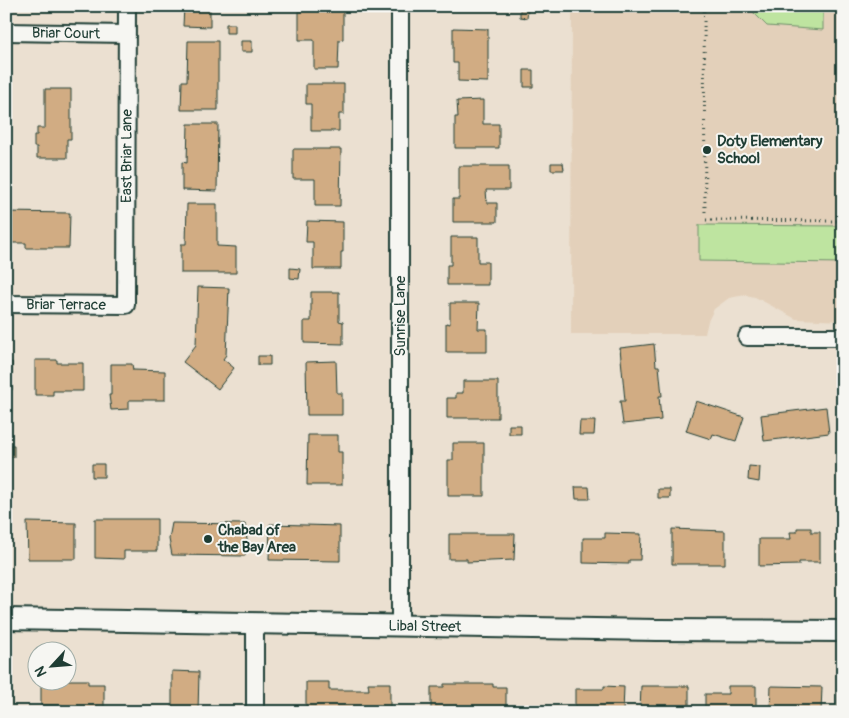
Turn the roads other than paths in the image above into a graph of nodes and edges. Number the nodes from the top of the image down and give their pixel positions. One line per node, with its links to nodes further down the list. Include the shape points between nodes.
1 (126, 6): 4 (street, East Briar Lane)
2 (400, 6): 11 (street, Sunrise Lane)
3 (6, 32): 4 (street, Briar Court)
4 (126, 34): 6 (street, East Briar Lane)
5 (6, 304): 6 (street, Briar Terrace)
6 (126, 305)
7 (747, 337): 8 (street)
8 (843, 337)
9 (6, 619): 10 (street, Libal Street)
10 (255, 623): 11 (street, Libal Street); 13 (street)
11 (400, 626): 12 (street, Libal Street)
12 (843, 631)
13 (255, 712)

